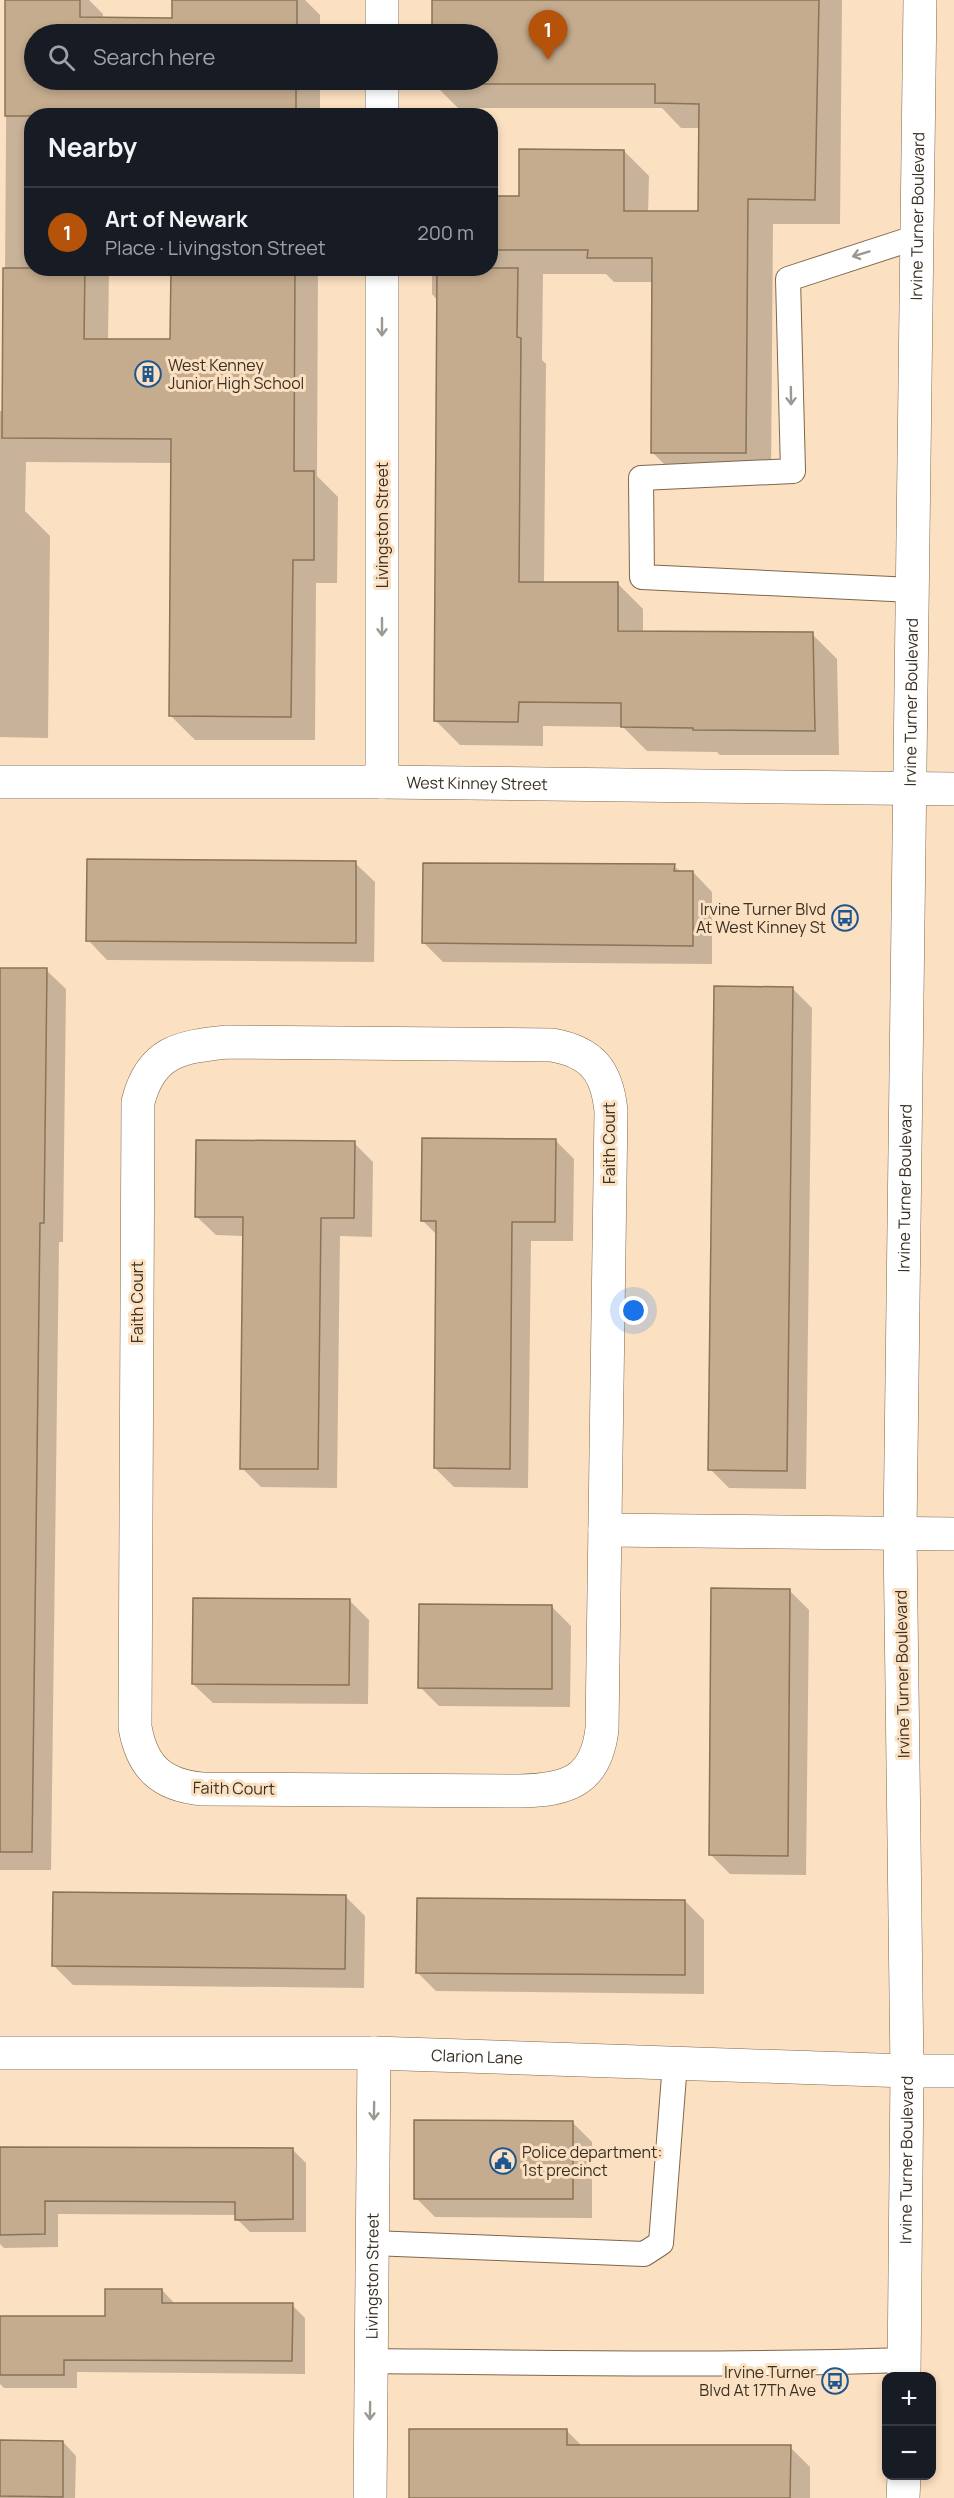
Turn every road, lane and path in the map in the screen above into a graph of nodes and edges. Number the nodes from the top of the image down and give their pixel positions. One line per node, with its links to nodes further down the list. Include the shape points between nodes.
1 (382, 0): 3 (street)
2 (920, 0): 6 (street, Irvine Turner Boulevard)
3 (382, 24)
4 (382, 90): 5 (street)
5 (382, 108)
6 (917, 237): 8 (street, Irvine Turner Boulevard); 8 (lane, one-way to 8, via 788,279 793,471 641,478 642,577)
7 (382, 276): 10 (street, Livingston Street, one-way to 10)
8 (912, 590): 11 (street, Irvine Turner Boulevard)
9 (0, 782): 10 (street, West Kinney Street)
10 (381, 782): 11 (street, West Kinney Street)
11 (908, 789): 12 (street, West Kinney Street); 14 (street, Irvine Turner Boulevard)
12 (954, 789)
13 (605, 1530): 13 (street, Faith Court, via 600,1748 587,1772 567,1786 520,1791 202,1789 169,1781 147,1763 138,1748 135,1727 138,1102 143,1083 160,1059 192,1046 227,1042 552,1045 570,1048 597,1067 609,1093 611,1112); 14 (street)
14 (900, 1533): 15 (street); 19 (street, Irvine Turner Boulevard)
15 (954, 1534)
16 (0, 2053): 17 (street, Clarion Lane)
17 (374, 2053): 18 (street, Clarion Lane); 21 (street, Livingston Street, one-way to 21)
18 (675, 2063): 19 (street, Clarion Lane); 21 (lane, via 662,2243 644,2254)
19 (907, 2071): 20 (street, Clarion Lane); 23 (street, Irvine Turner Boulevard)
20 (954, 2071)
21 (372, 2243): 22 (street, Livingston Street)
22 (371, 2361): 23 (lane); 25 (street, Livingston Street, one-way to 25)
23 (904, 2368)
24 (903, 2480): 26 (street)
25 (369, 2498)
26 (903, 2498)

